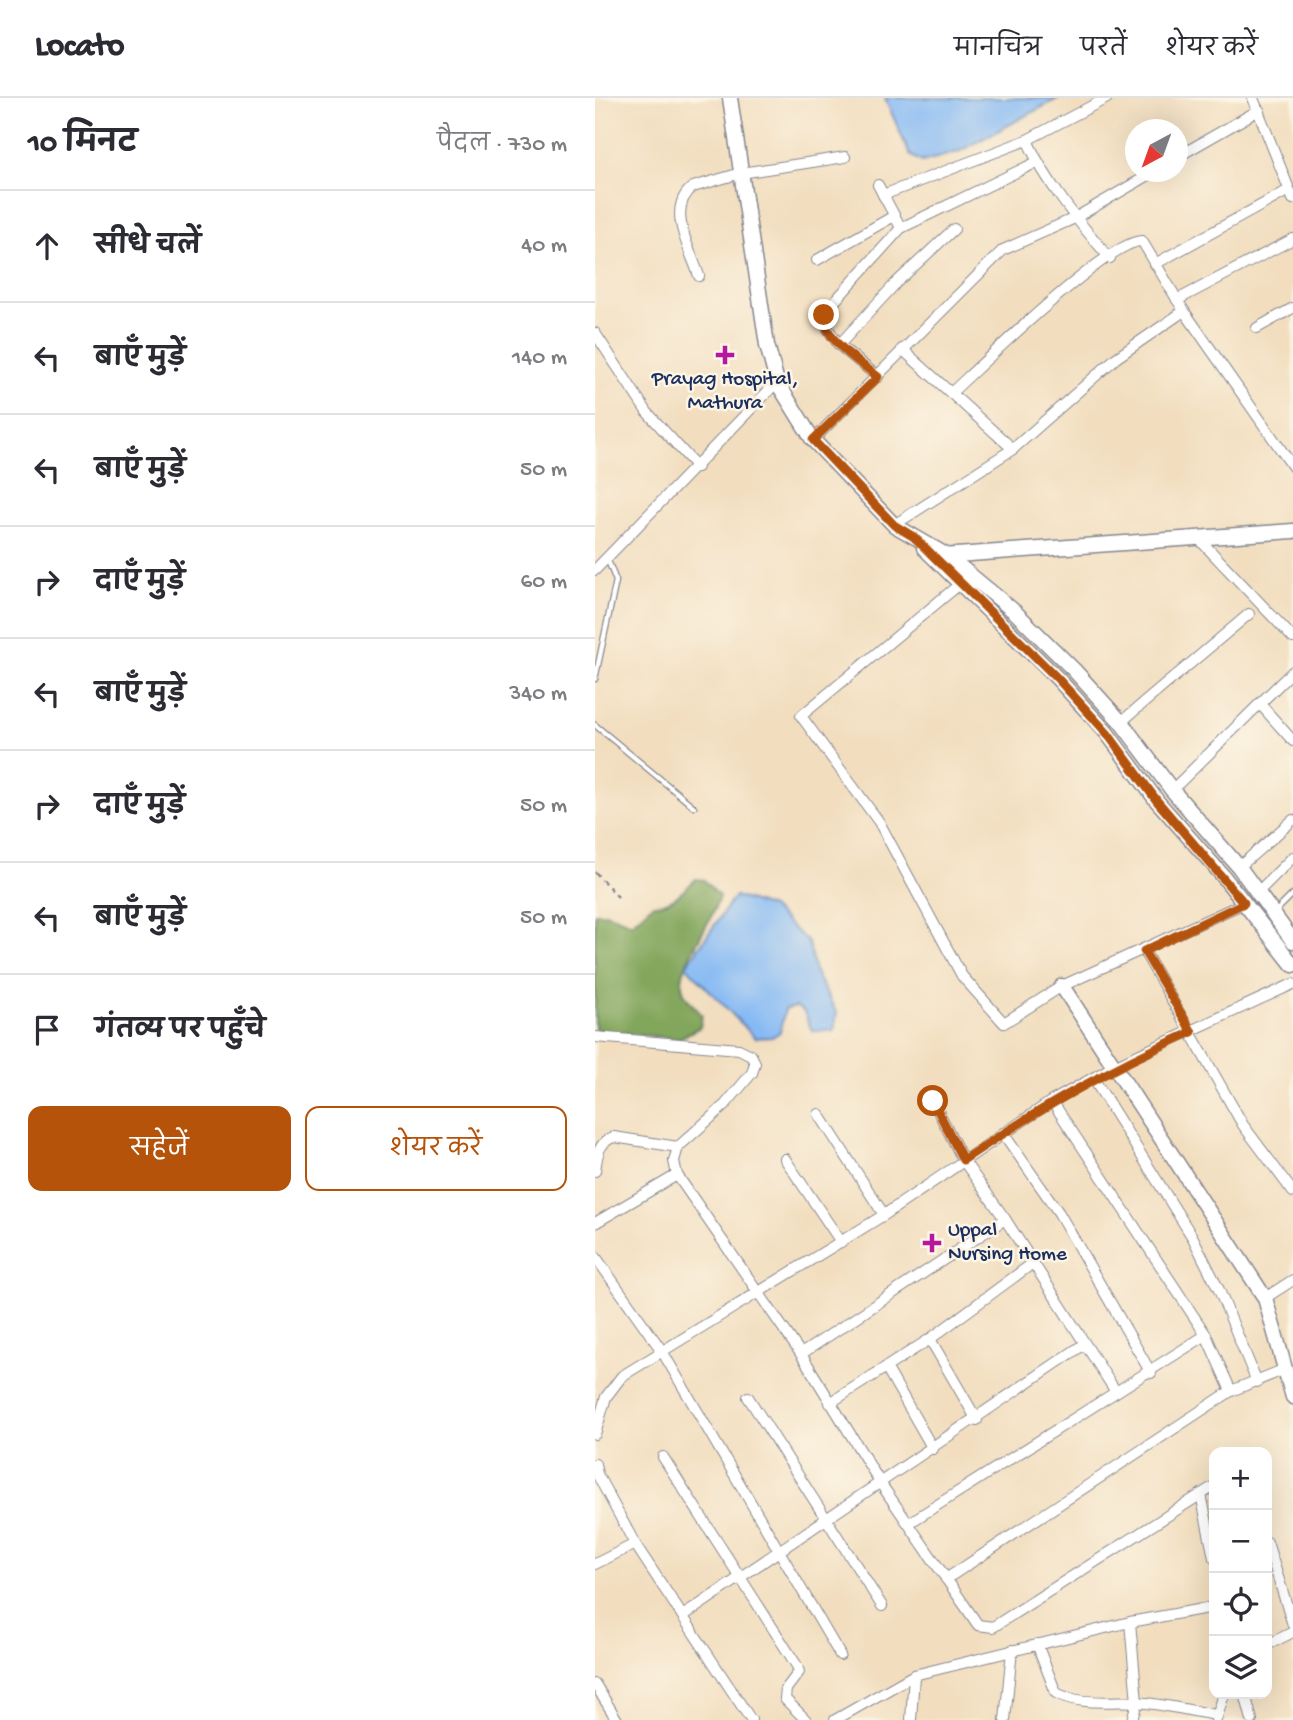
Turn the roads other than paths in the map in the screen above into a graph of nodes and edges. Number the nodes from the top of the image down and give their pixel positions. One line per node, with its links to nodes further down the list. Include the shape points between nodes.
1 (730, 98): 9 (main road)
2 (1107, 98): 5 (street)
3 (1253, 98): 4 (street)
4 (1259, 110): 6 (street); 11 (street)
5 (1027, 140): 8 (street); 12 (street, via 881,190)
6 (1188, 152)
7 (845, 157): 9 (street)
8 (1037, 162): 13 (street); 14 (street)
9 (741, 173): 20 (street, via 693,187 680,199 679,216); 29 (main road, via 760,309)
10 (1137, 182): 13 (street)
11 (1291, 194): 19 (street)
12 (894, 216): 14 (street); 18 (street)
13 (1075, 218): 17 (street); 27 (street, via 1003,250)
14 (901, 228): 26 (street, via 824,315 824,323)
15 (954, 229): 26 (street)
16 (1293, 239): 21 (street)
17 (1110, 258): 19 (street, via 1136,241 1142,242); 30 (street, via 1042,306)
18 (817, 260)
19 (1155, 264): 21 (street)
20 (699, 276)
21 (1177, 300): 23 (street)
22 (1293, 307): 24 (street)
23 (1184, 311): 32 (street, via 1116,358); 34 (street)
24 (1257, 328)
25 (595, 333): 33 (street, via 647,412)
26 (839, 345): 28 (street)
27 (902, 349): 28 (street); 30 (street)
28 (878, 377): 31 (street)
29 (777, 382): 31 (main road); 33 (street)
30 (951, 393): 32 (street)
31 (813, 440): 35 (main road)
32 (1013, 449): 35 (street)
33 (697, 467): 38 (street)
34 (1293, 467)
35 (894, 525): 39 (main road)
36 (1293, 531): 37 (main road)
37 (1199, 539): 39 (main road); 43 (street)
38 (607, 557): 40 (street); 45 (lane, via 616,581)
39 (940, 557): 41 (main road); 47 (main road, via 1015,611)
40 (595, 570)
41 (961, 583): 57 (main road, via 1107,733 1157,801); 63 (street, via 801,716 879,822 961,976 1004,1023)
42 (1249, 614): 47 (street)
43 (1293, 638)
44 (1293, 671): 46 (street)
45 (595, 679)
46 (1261, 705): 49 (street); 50 (street)
47 (1121, 722): 50 (main road)
48 (595, 724): 51 (lane)
49 (1293, 741)
50 (1172, 790): 54 (main road)
51 (694, 807)
52 (1293, 820): 54 (street)
53 (1293, 857): 55 (street)
54 (1239, 867): 55 (main road)
55 (1256, 894): 58 (main road)
56 (1293, 894): 58 (lane)
57 (1244, 903): 60 (street); 61 (main road)
58 (1273, 913): 59 (main road)
59 (1293, 941)
60 (1144, 951): 63 (street); 64 (street)
61 (1293, 965)
62 (1293, 984): 64 (street)
63 (1062, 986): 66 (main road)
64 (1192, 1032): 66 (street); 77 (street, via 1243,1125)
65 (595, 1038): 72 (street, via 739,1049 751,1055 755,1063 739,1091)
66 (1116, 1065): 67 (street); 86 (main road)
67 (1093, 1078): 69 (street); 95 (street, via 1192,1238)
68 (933, 1101): 74 (street)
69 (1052, 1101): 71 (street); 87 (street)
70 (819, 1114): 78 (street)
71 (1003, 1133): 74 (street); 94 (street, via 1059,1213)
72 (678, 1147): 75 (street, via 614,1137 600,1146); 76 (street)
73 (785, 1159): 81 (street)
74 (963, 1160): 78 (street); 79 (street)
75 (595, 1171)
76 (677, 1175): 80 (street); 85 (street)
77 (1293, 1192)
78 (884, 1215): 81 (street)
79 (1005, 1219): 83 (street); 91 (street)
80 (595, 1223)
81 (841, 1242): 85 (street)
82 (595, 1256): 90 (street)
83 (1033, 1263): 88 (street); 89 (street)
84 (1293, 1280): 86 (street)
85 (759, 1292): 90 (street); 91 (street)
86 (1265, 1298): 93 (main road)
87 (1206, 1335): 94 (street); 96 (street)
88 (930, 1339): 92 (street); 101 (street)
89 (1083, 1345): 97 (street); 101 (street)
90 (662, 1351): 102 (street, via 622,1376 606,1397); 113 (street)
91 (801, 1354): 100 (street)
92 (886, 1367): 100 (street); 103 (street)
93 (1283, 1370): 95 (street); 99 (main road)
94 (1151, 1373): 97 (street)
95 (1257, 1382): 96 (street)
96 (1231, 1391): 117 (street)
97 (1116, 1392): 110 (street)
98 (748, 1397): 109 (street)
99 (1293, 1398)
100 (830, 1403): 106 (street)
101 (977, 1420): 103 (street)
102 (595, 1434)
103 (933, 1449): 106 (street)
104 (663, 1457): 116 (street)
105 (595, 1464): 112 (street)
106 (881, 1484): 109 (street); 110 (street)
107 (1209, 1489): 108 (street)
108 (1201, 1494): 111 (street); 117 (street, via 993,1627 978,1625)
109 (827, 1520): 113 (street); 118 (street)
110 (909, 1523): 117 (street)
111 (1209, 1533)
112 (635, 1544): 115 (street); 120 (street)
113 (778, 1552): 116 (street); 127 (street)
114 (1272, 1558): 122 (street)
115 (595, 1564)
116 (740, 1578): 120 (street); 136 (street, via 797,1665 799,1672 786,1689 785,1699)
117 (946, 1579)
118 (882, 1606)
119 (1209, 1608): 121 (street)
120 (683, 1616): 135 (street)
121 (1130, 1622): 125 (street); 132 (street)
122 (1293, 1625)
123 (1293, 1632): 124 (street)
124 (1272, 1642)
125 (1037, 1644): 126 (street); 132 (street, via 1056,1693 1077,1700)
126 (1012, 1650): 128 (street); 139 (street)
127 (840, 1655)
128 (914, 1675): 137 (street); 138 (street)
129 (595, 1684): 134 (street)
130 (1222, 1699): 133 (street)
131 (1246, 1699): 141 (street)
132 (1137, 1702): 133 (street); 140 (street)
133 (1216, 1718)
134 (617, 1720)
135 (751, 1720)
136 (806, 1720)
137 (835, 1720)
138 (911, 1720)
139 (1005, 1720)
140 (1132, 1720)
141 (1252, 1720)

